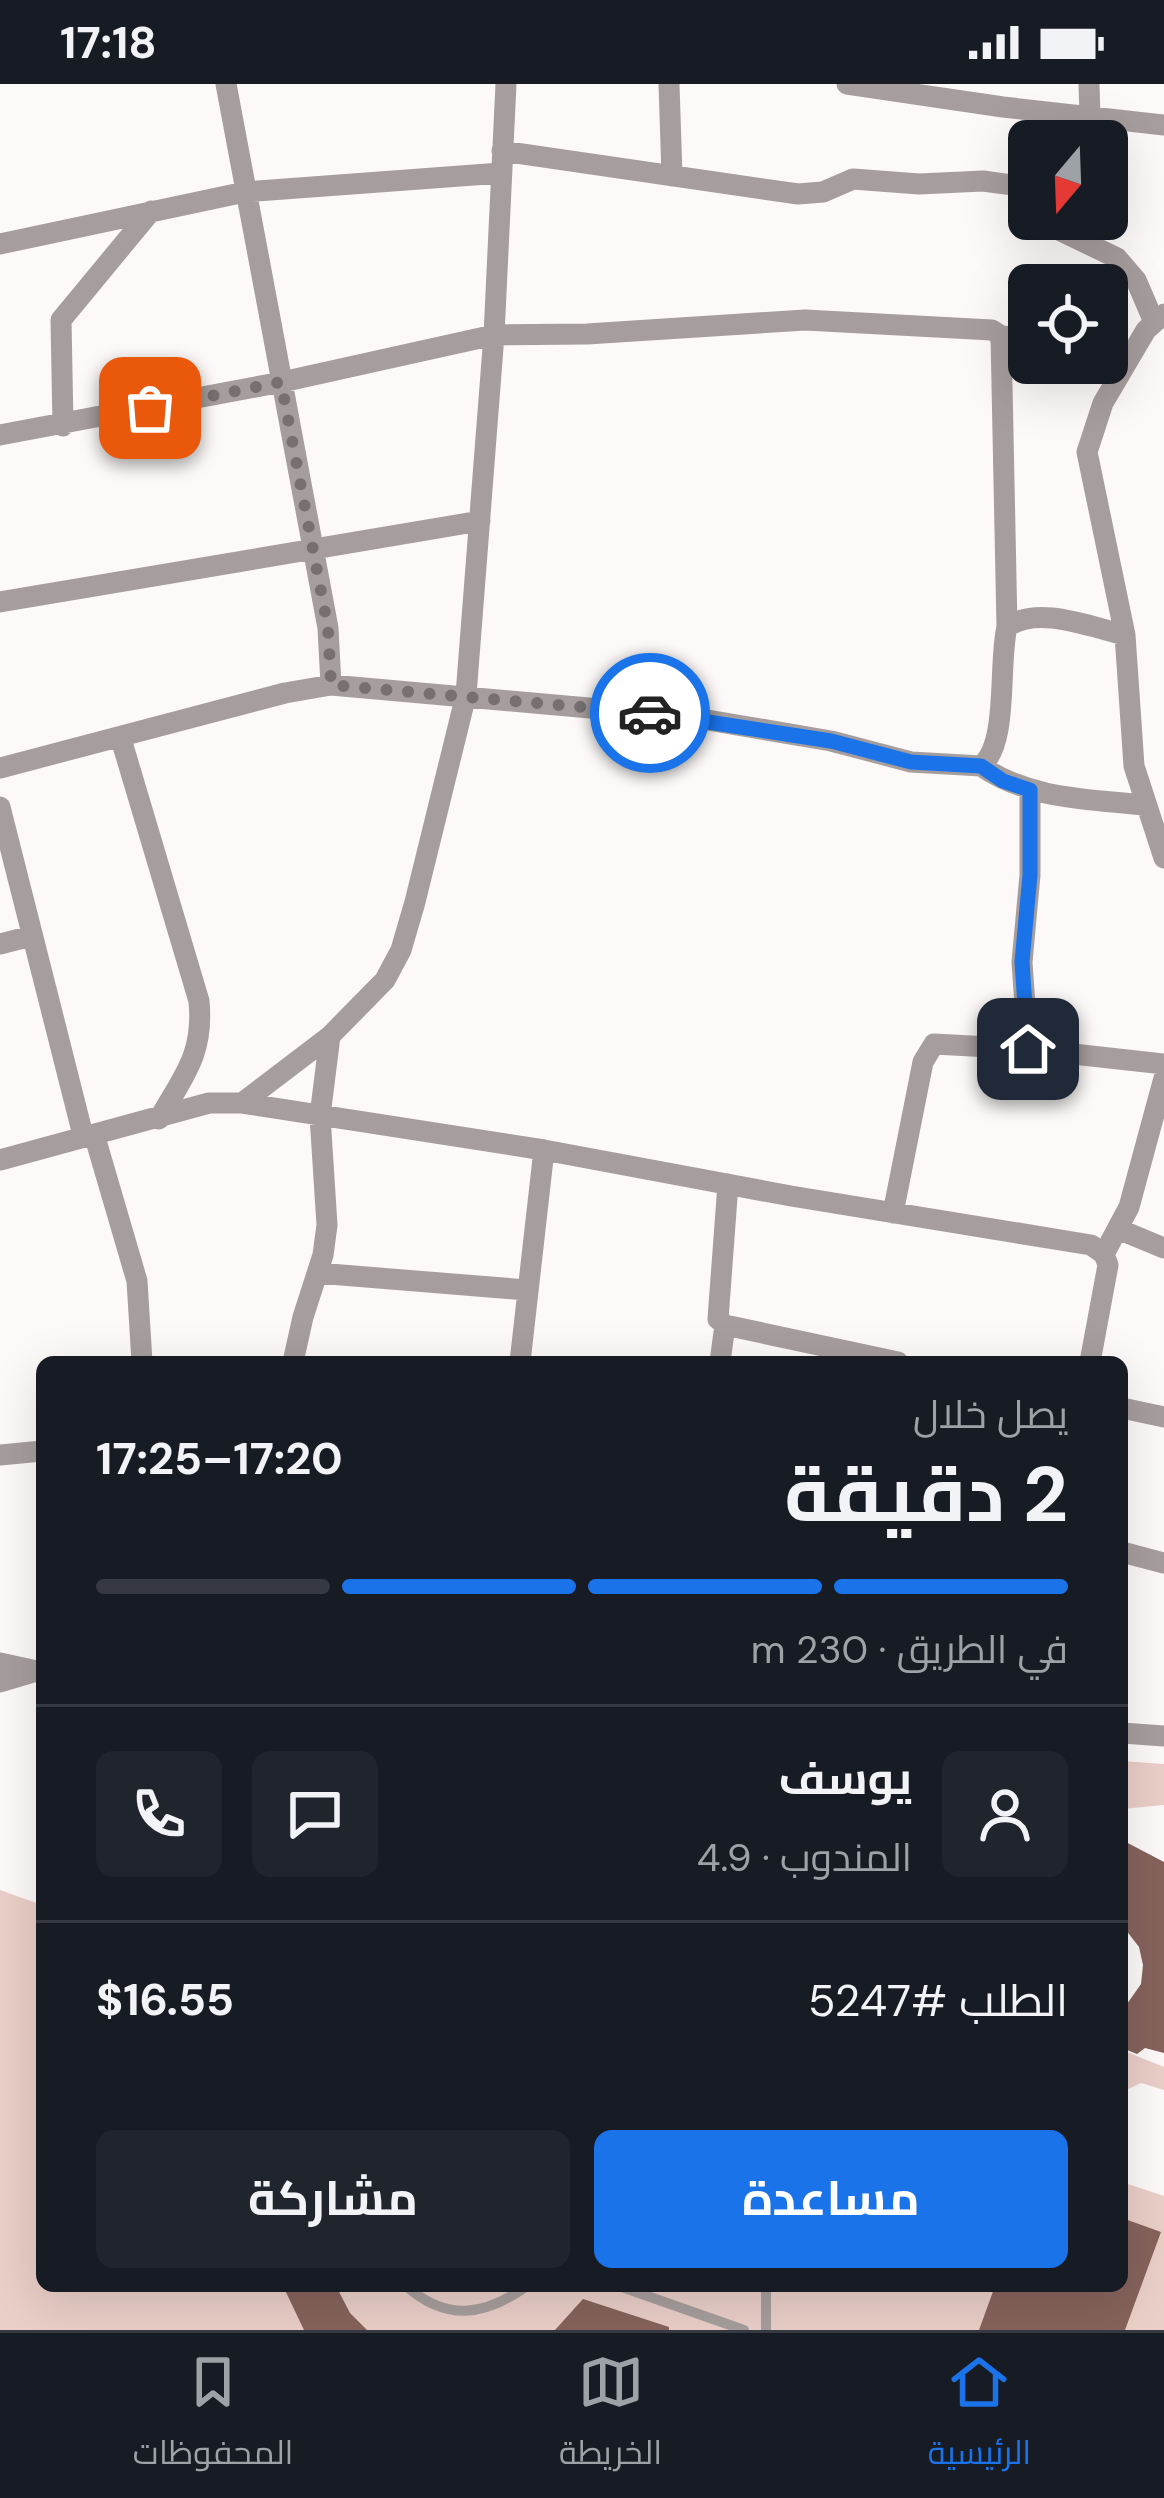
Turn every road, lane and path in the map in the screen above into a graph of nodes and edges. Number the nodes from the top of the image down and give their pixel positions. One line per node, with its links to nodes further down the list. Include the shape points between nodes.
1 (226, 84): 13 (street)
2 (506, 84): 10 (street)
3 (669, 84): 11 (street)
4 (848, 84): 6 (street)
5 (1090, 84): 7 (street)
6 (1045, 112): 7 (street); 8 (street)
7 (1090, 118): 9 (street)
8 (1043, 120)
9 (1164, 125)
10 (501, 162): 11 (street); 13 (street); 18 (street)
11 (672, 176): 12 (street, via 798,194 853,178)
12 (1008, 185)
13 (245, 192): 14 (street); 23 (street)
14 (151, 211): 16 (street); 24 (street, via 61,320)
15 (1080, 240): 17 (street, via 1117,258)
16 (0, 244)
17 (1159, 318): 22 (street)
18 (494, 335): 19 (street, via 805,320); 23 (street); 26 (street)
19 (1001, 335): 20 (street); 29 (street)
20 (1008, 336)
21 (1128, 348): 22 (street)
22 (1135, 348): 30 (street, via 1103,403 1088,452)
23 (281, 382): 24 (street); 27 (street)
24 (63, 426): 25 (street)
25 (0, 435)
26 (479, 521): 27 (street); 32 (street)
27 (312, 550): 28 (street); 31 (street)
28 (2, 594)
29 (1006, 627): 30 (street, via 1043,617); 34 (street, via 997,744)
30 (1125, 635): 37 (street)
31 (331, 685): 32 (street); 33 (street)
32 (466, 695): 34 (street, via 690,717 911,762); 42 (street, via 401,950 385,980)
33 (121, 739): 35 (street); 48 (street, via 202,1030)
34 (981, 766): 36 (street)
35 (0, 768)
36 (1030, 790): 37 (street); 43 (street, via 1022,962)
37 (1144, 805): 39 (street)
38 (0, 807): 40 (street)
39 (1164, 859)
40 (31, 936): 41 (street); 49 (street)
41 (0, 944)
42 (330, 1036): 46 (street); 47 (street)
43 (1028, 1049): 44 (street); 53 (street, via 934,1044 923,1062)
44 (1164, 1064)
45 (1164, 1078): 54 (street)
46 (242, 1103): 47 (street); 48 (street, via 209,1102)
47 (320, 1116): 50 (street); 57 (street, via 327,1226)
48 (159, 1119): 49 (street)
49 (88, 1135): 51 (street); 60 (street, via 136,1281)
50 (544, 1150): 52 (street); 58 (street)
51 (0, 1160)
52 (728, 1184): 53 (street); 59 (street, via 716,1310)
53 (892, 1213): 56 (street, via 1091,1245)
54 (1118, 1229): 55 (street); 56 (street)
55 (1164, 1248)
56 (1104, 1254): 65 (street)
57 (317, 1273): 58 (street); 61 (street)
58 (526, 1290): 62 (street)
59 (725, 1325): 63 (street); 64 (street)
60 (142, 1356)
61 (295, 1356)
62 (520, 1356)
63 (721, 1356)
64 (870, 1356)
65 (1091, 1356)
66 (1128, 1409): 67 (street)
67 (1164, 1417)
68 (36, 1452): 69 (street)
69 (0, 1455)
70 (1128, 1554): 71 (street)
71 (1164, 1563)
72 (0, 1663): 73 (street)
73 (36, 1670)
74 (36, 1672): 75 (street)
75 (0, 1682)
76 (1128, 1733): 77 (street)
77 (1164, 1736)
78 (415, 2292): 79 (lane, via 436,2307 468,2312)
79 (518, 2292)
80 (636, 2292): 82 (lane)
81 (766, 2292): 83 (lane)
82 (744, 2330)
83 (766, 2330)

